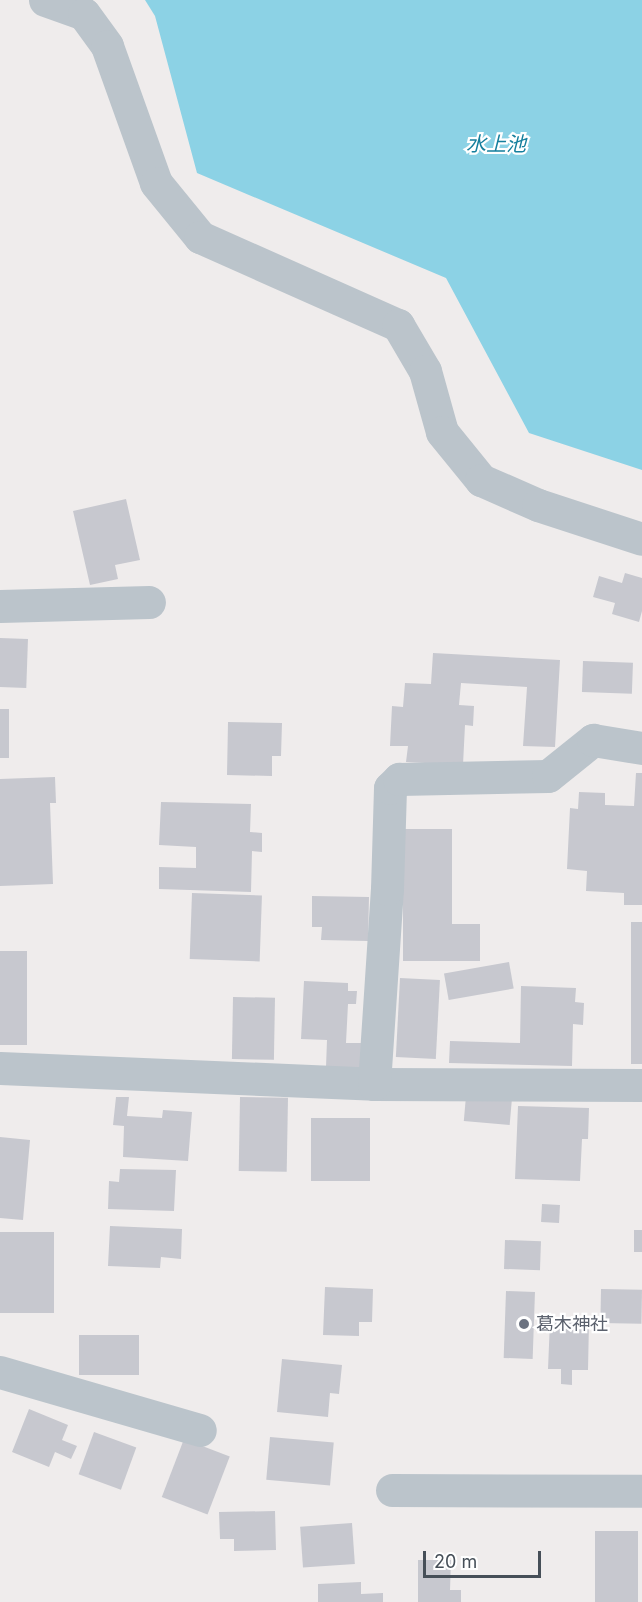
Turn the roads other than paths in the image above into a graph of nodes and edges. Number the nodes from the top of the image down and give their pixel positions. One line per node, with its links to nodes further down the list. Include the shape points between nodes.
1 (45, 0): 2 (street, via 84,14 107,46 156,183 200,237 398,325 425,370 442,432 481,480)
2 (642, 539)
3 (149, 602): 4 (street)
4 (0, 606)
5 (642, 748): 7 (street, via 593,740 548,776 399,779 390,788)
6 (0, 1068): 7 (street)
7 (374, 1084): 8 (street)
8 (642, 1085)
9 (0, 1372): 10 (street)
10 (200, 1430)
11 (392, 1490): 12 (street)
12 (642, 1491)

